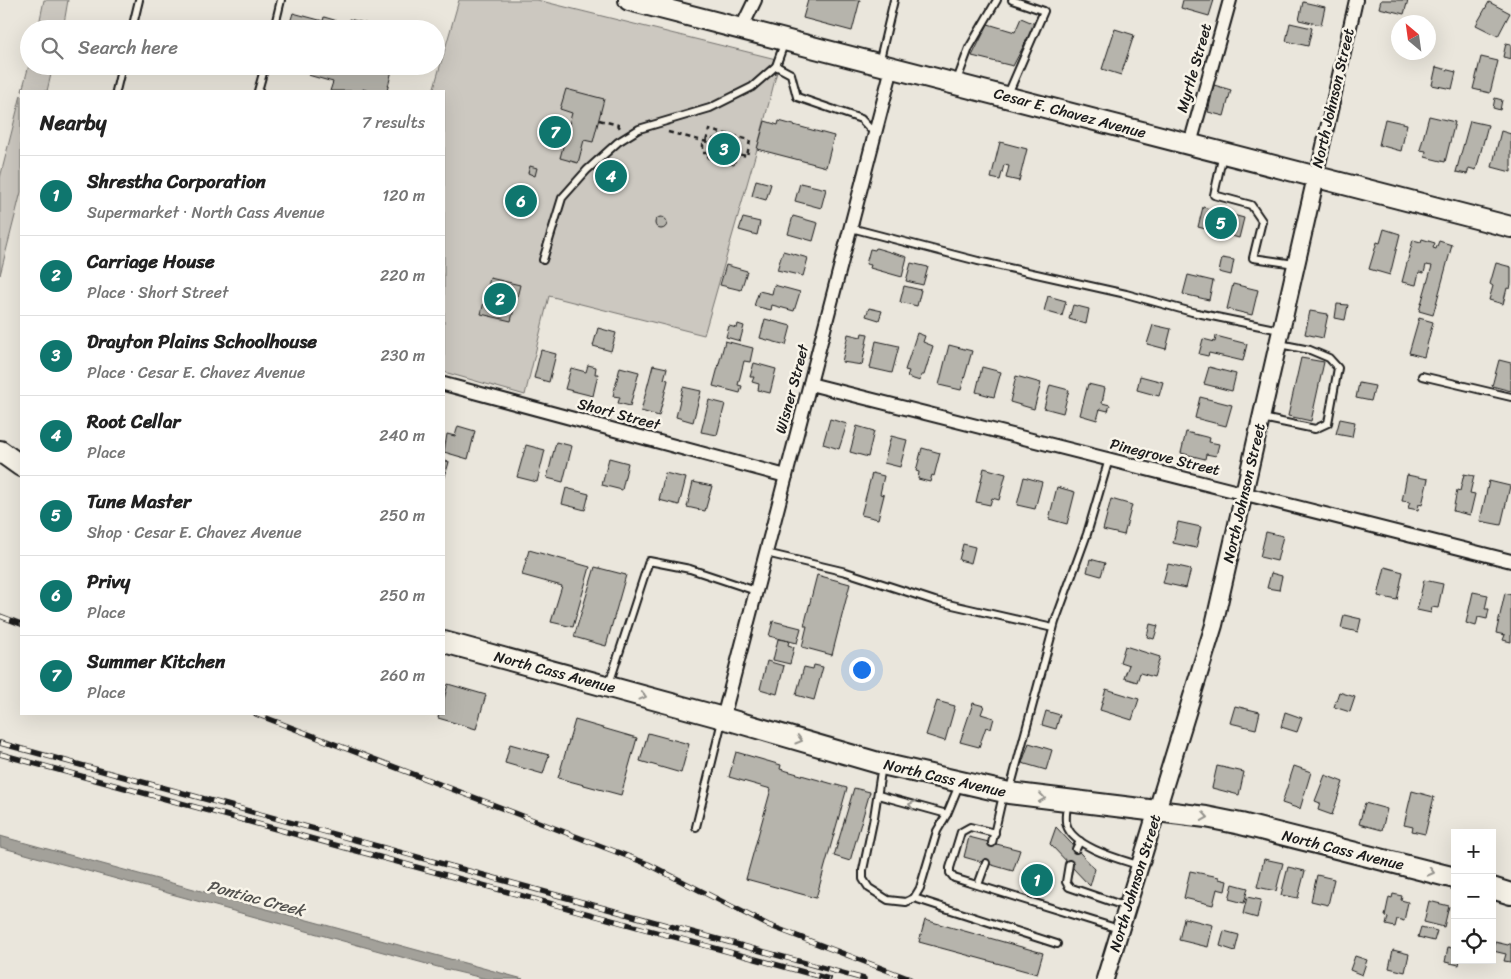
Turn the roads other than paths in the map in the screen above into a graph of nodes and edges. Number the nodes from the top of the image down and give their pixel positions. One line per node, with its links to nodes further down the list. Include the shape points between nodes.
1 (139, 0): 10 (lane)
2 (281, 0): 11 (lane)
3 (629, 0): 12 (main road, Cesar E. Chavez Avenue)
4 (755, 0): 12 (street)
5 (894, 0): 15 (lane)
6 (997, 0): 18 (lane, via 968,48)
7 (1012, 0): 21 (lane, via 1044,11)
8 (1230, 0): 23 (street, Myrtle Street)
9 (1356, 0): 25 (street, North Johnson Street)
10 (134, 20)
11 (276, 20)
12 (741, 29): 13 (main road, Cesar E. Chavez Avenue)
13 (785, 40): 14 (lane); 15 (main road, Cesar E. Chavez Avenue)
14 (776, 66): 22 (lane, via 790,74 797,97 861,119); 28 (lane, via 752,87 710,108 639,128 618,142 562,198)
15 (885, 66): 18 (main road, Cesar E. Chavez Avenue); 22 (street, Wisner Street)
16 (120, 75): 19 (lane)
17 (262, 75): 20 (lane)
18 (956, 84): 21 (main road, Cesar E. Chavez Avenue)
19 (116, 90)
20 (258, 90)
21 (1007, 97): 23 (main road, Cesar E. Chavez Avenue)
22 (875, 134): 27 (street, Wisner Street)
23 (1190, 144): 24 (main road, Cesar E. Chavez Avenue)
24 (1224, 153): 25 (main road, Cesar E. Chavez Avenue); 29 (lane, via 1214,195 1251,205 1262,221 1253,258)
25 (1316, 177): 26 (main road, Cesar E. Chavez Avenue); 29 (street, North Johnson Street)
26 (1511, 227)
27 (851, 228): 30 (lane, via 1126,294); 33 (street, Wisner Street)
28 (543, 260)
29 (1296, 265): 30 (street, North Johnson Street)
30 (1279, 337): 35 (street, North Johnson Street); 35 (lane, via 1329,358 1338,368 1328,423 1315,429)
31 (1422, 376): 34 (lane)
32 (445, 384): 39 (street, Short Street)
33 (810, 384): 37 (street, Pinegrove Street); 39 (street, Wisner Street)
34 (1511, 397)
35 (1261, 418): 40 (street, North Johnson Street)
36 (0, 451): 38 (main road)
37 (1109, 459): 40 (street, Pinegrove Street); 44 (lane)
38 (20, 462)
39 (786, 476): 41 (street, Wisner Street)
40 (1244, 493): 42 (street, Pinegrove Street); 53 (street, North Johnson Street, via 1214,625)
41 (766, 553): 43 (street, Wisner Street); 44 (lane, via 846,572 935,601)
42 (1511, 561)
43 (756, 591): 46 (lane, via 690,569 649,561); 47 (street, Wisner Street)
44 (1054, 628): 50 (lane)
45 (445, 642): 46 (main road, North Cass Avenue)
46 (608, 686): 47 (main road, North Cass Avenue, one-way to 47)
47 (723, 718): 48 (main road, North Cass Avenue, one-way to 48); 55 (lane)
48 (882, 764): 49 (main road, North Cass Avenue); 51 (lane)
49 (961, 782): 50 (main road, North Cass Avenue); 54 (lane)
50 (1007, 792): 52 (main road, North Cass Avenue, one-way to 52); 56 (lane)
51 (878, 795): 54 (lane, one-way to 51); 67 (lane, via 863,878 869,888 888,900 906,902)
52 (1067, 801): 53 (main road, North Cass Avenue); 57 (lane, via 1066,823 1072,835)
53 (1157, 811): 62 (street, North Johnson Street); 63 (main road, North Cass Avenue, one-way to 63, via 1241,824)
54 (947, 814): 67 (lane, via 937,831)
55 (696, 827)
56 (995, 833): 58 (lane); 64 (lane, via 970,827 961,832 950,873 954,878)
57 (1080, 841): 59 (lane); 62 (lane)
58 (992, 843)
59 (1076, 849)
60 (986, 863): 64 (lane)
61 (1069, 864): 68 (lane, via 1066,882 1069,887)
62 (1140, 866): 68 (street, North Johnson Street)
63 (1451, 877)
64 (978, 885): 69 (lane)
65 (1496, 889): 66 (main road)
66 (1511, 894)
67 (914, 898): 70 (lane)
68 (1127, 907): 69 (street, North Johnson Street)
69 (1120, 930): 71 (street, North Johnson Street)
70 (1056, 944)
71 (1105, 979)

